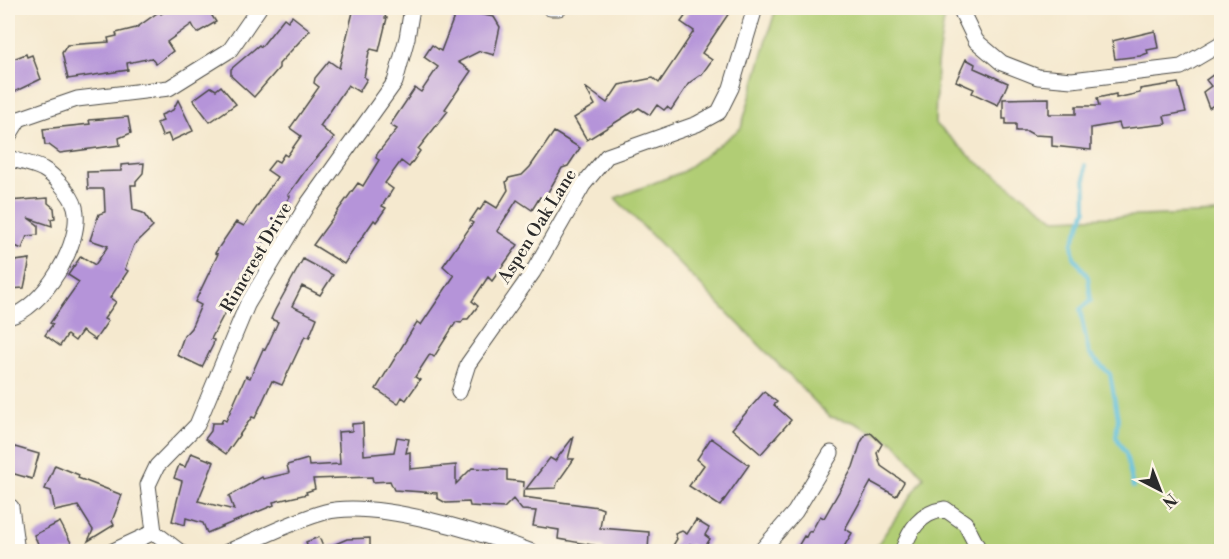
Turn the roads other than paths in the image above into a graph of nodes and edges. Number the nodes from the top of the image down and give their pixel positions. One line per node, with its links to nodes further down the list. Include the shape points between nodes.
1 (259, 8): 8 (street, via 230,50 169,88 77,99 19,119)
2 (412, 8): 14 (street, Rimcrest Drive, via 395,82 307,205 247,305 197,424 158,466 148,485)
3 (550, 8): 4 (street)
4 (559, 8)
5 (755, 8): 11 (street, Aspen Oak Lane, via 731,88 719,112 697,124 608,156 583,185 533,272 468,364)
6 (960, 8): 7 (street, via 976,40 1002,63 1038,78 1072,80 1181,67)
7 (1221, 43)
8 (8, 137)
9 (8, 158): 10 (street, via 43,169 62,186 75,207 74,241 58,270 41,295 19,315)
10 (8, 317)
11 (459, 392)
12 (831, 453): 20 (street, via 795,512)
13 (11, 507): 15 (street)
14 (154, 532): 16 (street); 17 (street)
15 (17, 552)
16 (111, 552)
17 (180, 552)
18 (227, 552): 19 (street, via 326,512 352,509 373,509 492,537)
19 (532, 552)
20 (760, 552)
21 (902, 552): 22 (street, via 908,534 920,519 931,511 945,509 964,523)
22 (980, 552)

